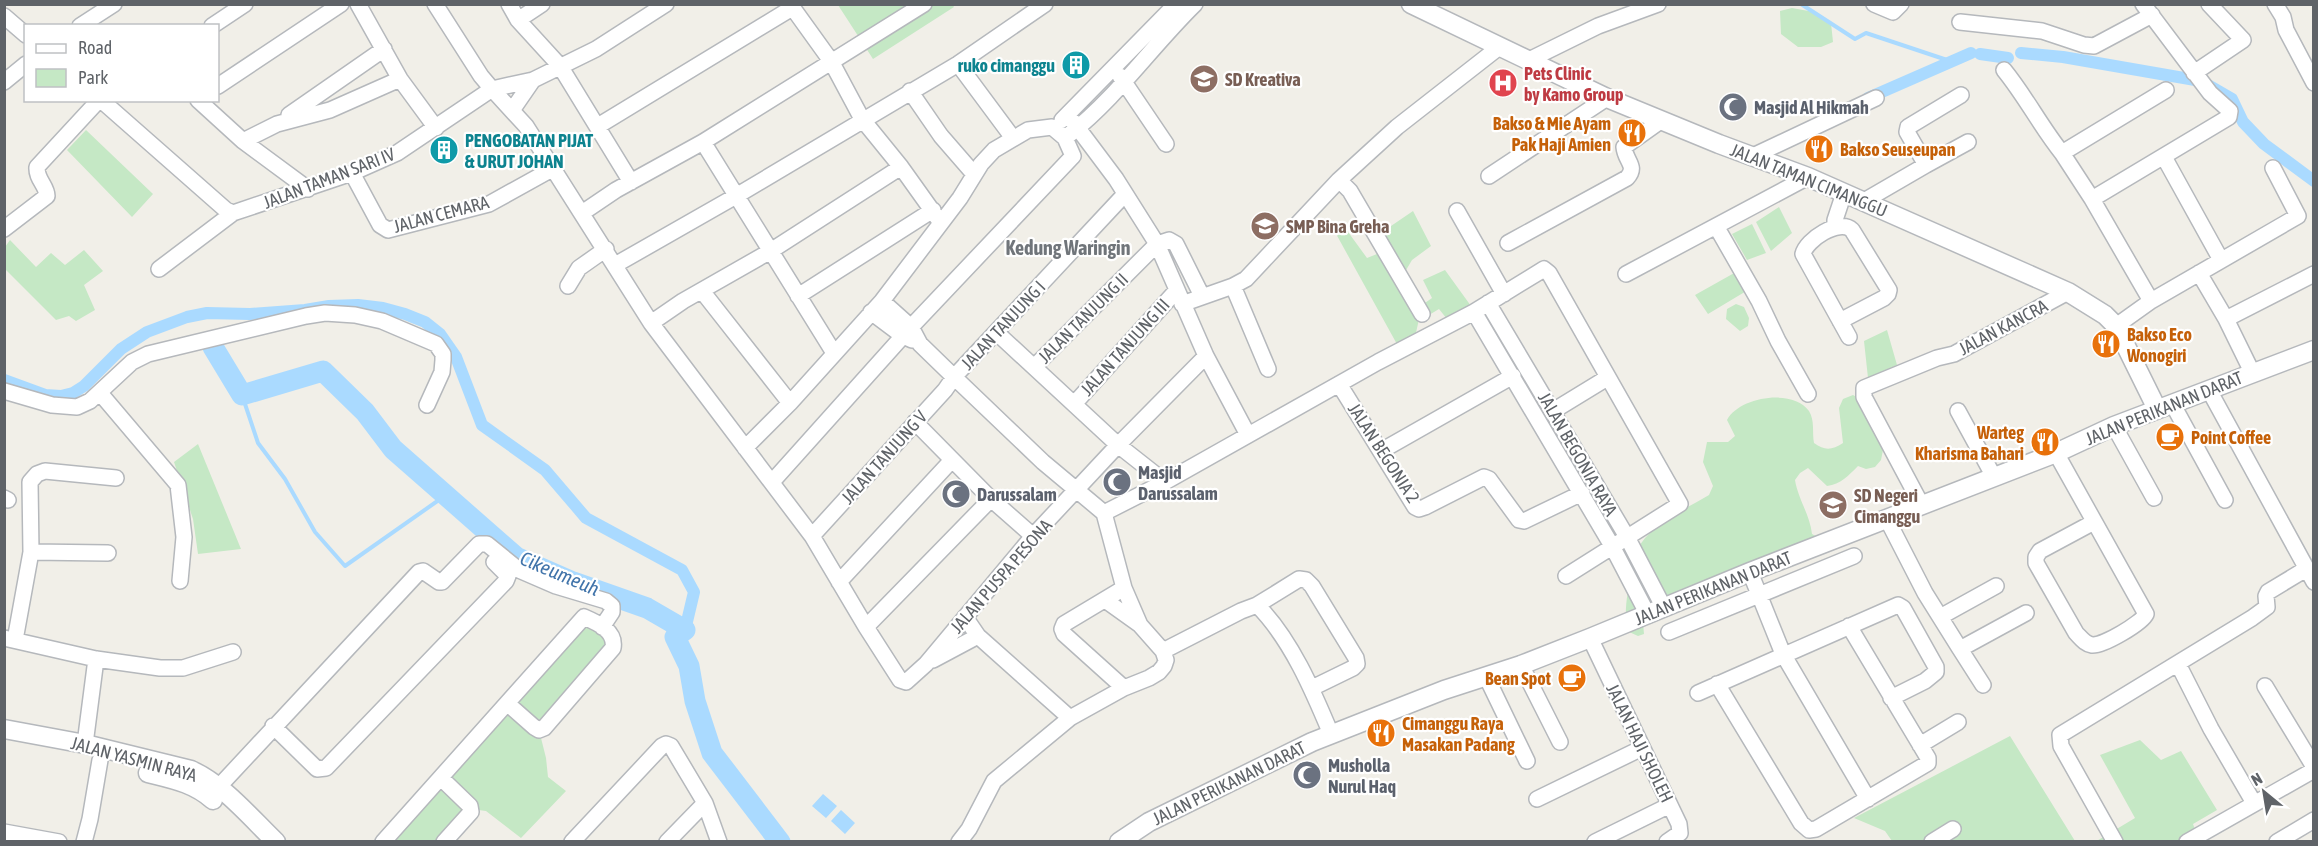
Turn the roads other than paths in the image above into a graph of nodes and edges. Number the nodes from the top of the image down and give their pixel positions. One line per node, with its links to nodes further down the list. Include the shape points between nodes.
1 (114, 4): 25 (street)
2 (245, 4): 26 (street)
3 (341, 4): 43 (street)
4 (358, 4): 29 (street)
5 (435, 4): 46 (street)
6 (509, 4): 22 (street)
7 (542, 4): 22 (street)
8 (666, 4): 34 (street, via 605,44)
9 (924, 4): 31 (street)
10 (1045, 4): 32 (street)
11 (1176, 4): 23 (street)
12 (1195, 4): 23 (street)
13 (1411, 4): 28 (street, JALAN TAMAN CIMANGGU)
14 (1658, 4): 30 (street, via 1598,26)
15 (1874, 4): 16 (street, via 1893,12)
16 (1901, 4)
17 (2209, 4): 37 (street, via 2243,40)
18 (2276, 4): 42 (street)
19 (791, 6): 31 (street); 58 (street)
20 (2148, 10): 24 (street, via 2094,46 2042,31); 37 (street)
21 (4, 16): 27 (street)
22 (519, 20): 34 (street)
23 (1168, 21): 35 (street); 41 (street)
24 (1960, 22)
25 (83, 24)
26 (215, 24)
27 (24, 33)
28 (1498, 48): 30 (street, JALAN TAMAN CIMANGGU); 81 (street, via 1397,127)
29 (384, 49): 38 (street); 57 (street)
30 (1527, 61): 48 (street, JALAN TAMAN CIMANGGU)
31 (831, 62): 55 (street); 65 (street)
32 (958, 64): 45 (street); 62 (street)
33 (24, 66): 40 (street)
34 (560, 66): 39 (street); 58 (street)
35 (1114, 68): 41 (street); 54 (street)
36 (2004, 70): 69 (street)
37 (2196, 76): 72 (street, via 2229,111 2229,117)
38 (400, 79): 57 (street, via 330,110); 60 (street)
39 (533, 80): 46 (street); 53 (street)
40 (4, 82)
41 (1124, 82): 61 (street); 68 (street)
42 (2313, 83)
43 (219, 85)
44 (2166, 90): 69 (street)
45 (910, 91): 55 (street); 78 (street)
46 (487, 92): 53 (street); 60 (street, JALAN TAMAN SARI IV)
47 (1961, 95): 73 (street, via 1908,127 1907,132)
48 (1607, 98): 56 (street, JALAN TAMAN CIMANGGU); 79 (street)
49 (1876, 98): 71 (street)
50 (98, 102): 95 (street, via 37,167 47,196)
51 (102, 102): 90 (street)
52 (199, 102): 64 (street)
53 (513, 109): 75 (street)
54 (1068, 115): 59 (street); 61 (street)
55 (862, 119): 74 (street); 86 (street)
56 (1662, 120): 71 (street, JALAN TAMAN CIMANGGU); 96 (street, via 1624,147 1633,167 1627,178)
57 (277, 124): 64 (street)
58 (598, 126): 82 (street)
59 (1052, 127): 62 (street, via 1028,130); 63 (street)
60 (436, 128): 77 (street, JALAN TAMAN SARI IV, via 397,153)
61 (1078, 128): 63 (street); 67 (street)
62 (1013, 138): 78 (street, via 987,156)
63 (1065, 138): 70 (street)
64 (243, 141): 83 (street)
65 (703, 142): 82 (street); 86 (street)
66 (1968, 142): 73 (street)
67 (1089, 143): 70 (street); 85 (street)
68 (1167, 144)
69 (2062, 153): 87 (street)
70 (1073, 156): 123 (street)
71 (1753, 156): 80 (street, JALAN TAMAN CIMANGGU)
72 (2164, 157): 87 (street); 100 (street)
73 (1926, 165): 88 (street)
74 (901, 167): 92 (street); 99 (street)
75 (554, 168): 77 (street, JALAN CEMARA, via 489,204 388,230 380,225); 91 (street)
76 (2273, 168): 100 (street, via 2298,216)
77 (352, 173): 83 (street, JALAN TAMAN SARI IV)
78 (974, 174): 92 (street, via 960,198)
79 (1489, 176)
80 (1808, 177): 84 (street, JALAN TAMAN CIMANGGU); 93 (street)
81 (1339, 180): 107 (street, via 1246,279); 118 (street, via 1350,191)
82 (631, 182): 91 (street)
83 (308, 189): 90 (street, JALAN TAMAN SARI IV)
84 (1844, 193): 88 (street, JALAN TAMAN CIMANGGU); 94 (street)
85 (1125, 194): 97 (street); 124 (street, JALAN TANJUNG I)
86 (736, 196): 99 (street); 101 (street)
87 (2092, 199): 114 (street)
88 (1864, 201): 109 (street, JALAN TAMAN CIMANGGU)
89 (1457, 211): 110 (street)
90 (232, 213): 102 (street, JALAN TAMAN SARI IV)
91 (582, 213): 98 (street)
92 (937, 216): 111 (street); 116 (street)
93 (1716, 226): 104 (street); 139 (street)
94 (1834, 227): 120 (street, via 1810,242 1803,254); 120 (street, via 1845,225 1852,230 1888,290 1884,298)
95 (4, 229)
96 (1508, 243)
97 (1156, 244): 112 (street, via 1168,240 1176,244); 113 (street); 129 (street, JALAN TANJUNG II)
98 (606, 249): 101 (street); 106 (street, via 579,268)
99 (769, 252): 108 (street); 111 (street)
100 (2221, 260): 103 (street)
101 (615, 265): 121 (street)
102 (159, 269)
103 (2199, 273): 114 (street); 119 (street)
104 (1626, 274)
105 (2313, 274): 119 (street)
106 (568, 286)
107 (1233, 286): 112 (street); 130 (street)
108 (702, 291): 121 (street); 140 (street)
109 (2068, 292): 122 (street, JALAN TAMAN CIMANGGU); 163 (street, JALAN KANCRA, via 1954,354 1864,388 1864,397)
110 (1504, 294): 115 (street); 134 (street, via 1544,269 1549,273)
111 (798, 296): 127 (street)
112 (1202, 296): 113 (street)
113 (1179, 297): 128 (street); 141 (street, JALAN TANJUNG III)
114 (2151, 301): 122 (street)
115 (1488, 303): 117 (street); 144 (street, JALAN BEGONIA RAYA)
116 (877, 306): 123 (street); 127 (street)
117 (1474, 312): 132 (street, JALAN BEGONIA RAYA); 135 (street)
118 (1422, 315)
119 (2226, 319): 131 (street)
120 (1840, 321): 125 (street)
121 (651, 323): 150 (street)
122 (2116, 326): 143 (street, JALAN TAMAN CIMANGGU)
123 (907, 332): 133 (street); 156 (street)
124 (997, 333): 129 (street); 133 (street, JALAN TANJUNG I)
125 (1849, 337)
126 (2313, 350): 131 (street, JALAN PERIKANAN DARAT)
127 (834, 353): 140 (street)
128 (1206, 357): 148 (street); 149 (street, JALAN PUSPA PESONA)
129 (1035, 366): 141 (street)
130 (1268, 369)
131 (2252, 372): 136 (street, JALAN PERIKANAN DARAT)
132 (1512, 376): 151 (street); 159 (street, JALAN BEGONIA RAYA)
133 (954, 377): 146 (street, JALAN TANJUNG V); 158 (street, via 1043,462)
134 (1607, 378): 144 (street); 169 (street, via 1680,504)
135 (1339, 384): 148 (street); 151 (street, JALAN BEGONIA 2)
136 (2209, 390): 143 (street, JALAN PERIKANAN DARAT); 176 (street)
137 (4, 391): 138 (street, via 66,408 85,405)
138 (100, 393): 142 (street, via 132,363 148,354 306,316 338,313 382,321 436,344 443,360); 178 (street, via 178,485 184,537)
139 (1808, 394)
140 (790, 403): 150 (street)
141 (1075, 403): 149 (street)
142 (427, 405)
143 (2164, 406): 147 (street, JALAN PERIKANAN DARAT); 162 (street)
144 (1553, 411): 169 (street, JALAN BEGONIA RAYA)
145 (1958, 411): 154 (street)
146 (915, 422): 153 (street); 167 (street, JALAN TANJUNG V)
147 (2114, 426): 152 (street, JALAN PERIKANAN DARAT); 160 (street)
148 (1248, 435): 157 (street)
149 (1118, 445): 157 (street); 158 (street, JALAN PUSPA PESONA)
150 (745, 448): 156 (street)
151 (1381, 452): 159 (street, JALAN BEGONIA 2, via 1419,509 1484,477 1519,520 1524,521)
152 (2056, 453): 154 (street, JALAN PERIKANAN DARAT); 166 (street)
153 (952, 460): 161 (street); 179 (street)
154 (1994, 477): 163 (street, JALAN PERIKANAN DARAT)
155 (117, 478): 172 (street, via 45,471 32,478)
156 (772, 482): 167 (street)
157 (1165, 482): 164 (street)
158 (1078, 489): 164 (street); 168 (street, JALAN PUSPA PESONA)
159 (1582, 493): 170 (street, JALAN BEGONIA RAYA)
160 (2154, 498)
161 (990, 499): 168 (street); 192 (street)
162 (2225, 501)
163 (1921, 504): 165 (street, JALAN PERIKANAN DARAT)
164 (1104, 513): 181 (street)
165 (1887, 519): 175 (street, JALAN PERIKANAN DARAT); 188 (street)
166 (2094, 522): 166 (street, via 2146,614 2142,621 2091,645 2076,633 2036,557 2040,551)
167 (812, 536): 179 (street)
168 (1033, 536): 187 (street, JALAN PUSPA PESONA)
169 (1627, 537): 170 (street); 185 (street, JALAN BEGONIA RAYA)
170 (1612, 546): 177 (street); 185 (street, JALAN BEGONIA RAYA)
171 (474, 548): 191 (street, via 487,544 519,570 606,601 612,612); 216 (street, via 442,582 419,572); 216 (street, via 506,571 506,581 326,768 317,769)
172 (31, 552): 173 (street); 195 (street)
173 (108, 553)
174 (1854, 556): 182 (street)
175 (1750, 572): 182 (street); 185 (street, JALAN PERIKANAN DARAT)
176 (2310, 575): 203 (street, via 2268,592 2265,609)
177 (1566, 576)
178 (180, 581)
179 (839, 582): 192 (street)
180 (1996, 586): 188 (street)
181 (1124, 588): 183 (street); 189 (street)
182 (1758, 594): 193 (street); 200 (street)
183 (1105, 600): 189 (street); 209 (street, via 1064,624 1062,629)
184 (1257, 605): 198 (street); 210 (street); 210 (street, via 1299,579 1312,586 1357,664)
185 (1656, 612): 196 (street, JALAN PERIKANAN DARAT)
186 (2026, 613): 197 (street)
187 (965, 617): 194 (street); 202 (street, JALAN PUSPA PESONA)
188 (1940, 617): 197 (street)
189 (1140, 625): 198 (street)
190 (1849, 626): 200 (street); 212 (street); 212 (street, via 1893,607 1903,608 1936,672)
191 (602, 627): 213 (street, via 584,617); 213 (street, via 614,638 613,648 544,728 534,728)
192 (866, 627): 202 (street, JALAN PUSPA PESONA, via 900,680 906,682)
193 (1669, 632)
194 (978, 636): 202 (street, JALAN PUSPA PESONA); 214 (street)
195 (10, 639): 201 (street)
196 (1590, 639): 204 (street, JALAN PERIKANAN DARAT); 222 (street, JALAN HAJI SHOLEH)
197 (1960, 649): 207 (street)
198 (1163, 651): 209 (street, via 1166,660 1159,672)
199 (233, 652): 201 (street, via 183,668)
200 (1783, 654): 206 (street); 230 (street)
201 (96, 659): 220 (street)
202 (926, 664)
203 (2178, 664): 231 (street); 251 (street, via 2060,735 2061,746)
204 (1521, 665): 205 (street, JALAN PERIKANAN DARAT); 219 (street)
205 (1486, 676): 217 (street, JALAN PERIKANAN DARAT); 224 (street)
206 (1717, 684): 211 (street); 230 (street, via 1804,828 1816,830)
207 (1983, 685)
208 (2265, 686): 226 (street)
209 (1124, 688): 214 (street)
210 (1312, 688): 217 (street)
211 (1698, 693)
212 (1891, 698): 221 (street)
213 (508, 704): 227 (street)
214 (1070, 718): 246 (street, via 994,781)
215 (1958, 723): 221 (street)
216 (273, 726): 228 (street)
217 (1331, 734): 247 (street, JALAN PERIKANAN DARAT, via 1149,822)
218 (6, 735): 220 (street, JALAN YASMIN RAYA); 223 (street, JALAN YASMIN RAYA)
219 (1560, 742)
220 (85, 744): 225 (street, JALAN YASMIN RAYA)
221 (1920, 745): 230 (street, via 1928,763)
222 (1642, 748): 229 (street); 233 (street, JALAN HAJI SHOLEH)
223 (100, 760): 225 (street, JALAN YASMIN RAYA); 238 (street)
224 (1527, 761)
225 (153, 768): 228 (street, JALAN YASMIN RAYA, via 191,770 204,776)
226 (2313, 768): 231 (street)
227 (441, 778): 241 (street); 242 (street, via 470,806 471,812)
228 (214, 792): 239 (street, JALAN YASMIN RAYA); 240 (street, JALAN YASMIN RAYA)
229 (1537, 799)
230 (1868, 799)
231 (2254, 802): 252 (street)
232 (705, 803): 243 (street, via 671,746 666,744); 244 (street); 245 (street)
233 (1670, 806): 248 (street); 249 (street, JALAN HAJI SHOLEH, via 1680,833)
234 (2313, 820): 253 (street)
235 (1953, 829): 250 (street)
236 (4, 832): 237 (street)
237 (59, 842)
238 (84, 842)
239 (258, 842)
240 (276, 842)
241 (382, 842)
242 (444, 842)
243 (572, 842)
244 (667, 842)
245 (718, 842)
246 (959, 842)
247 (1119, 842)
248 (1594, 842)
249 (1667, 842)
250 (1932, 842)
251 (2115, 842)
252 (2187, 842)
253 (2277, 842)

